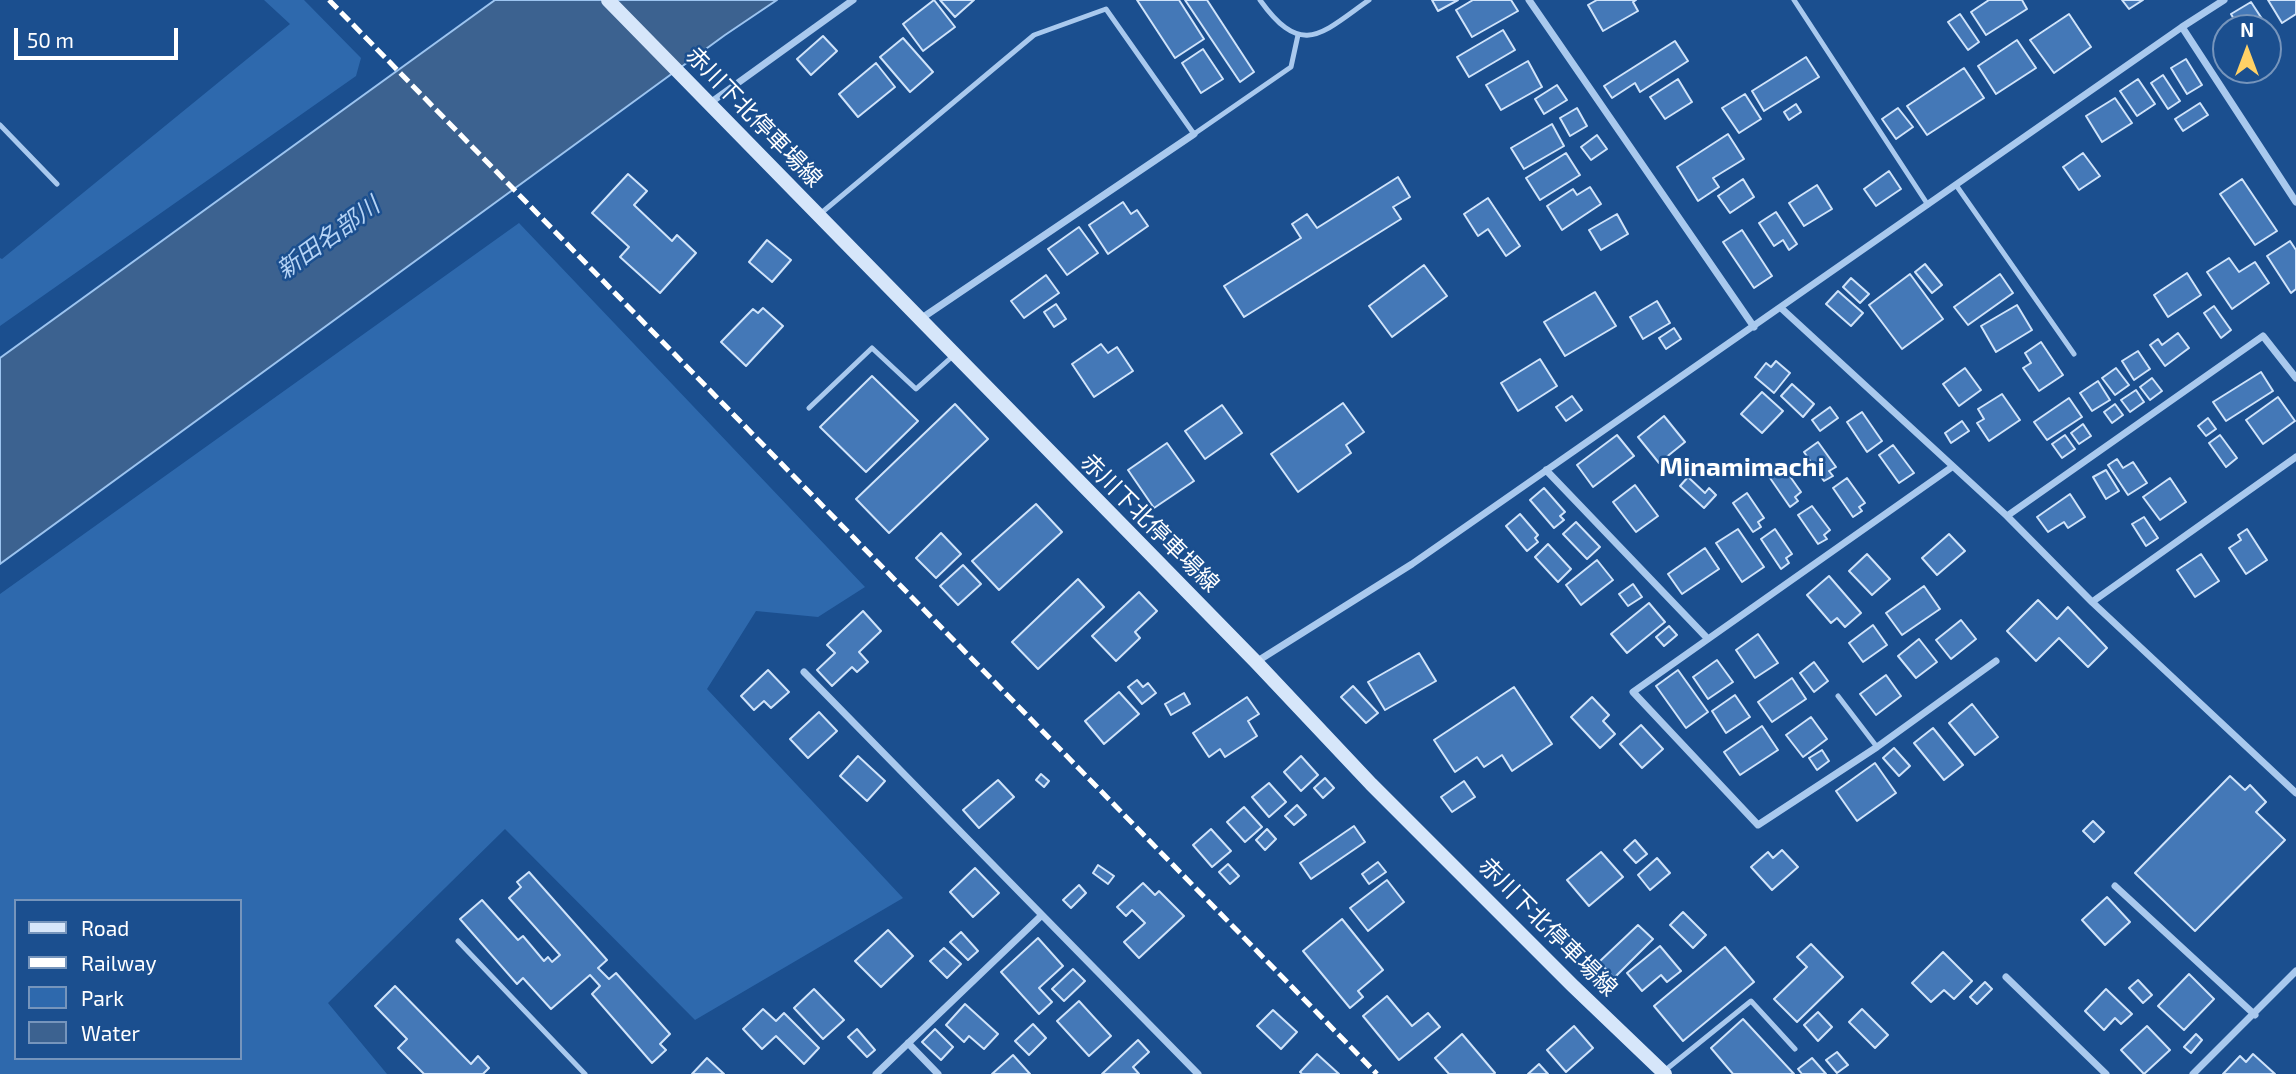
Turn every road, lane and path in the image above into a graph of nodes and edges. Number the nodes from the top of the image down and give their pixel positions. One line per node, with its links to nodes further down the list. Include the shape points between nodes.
1 (608, 0): 11 (main road, 赤川下北停車場線)
2 (853, 0): 11 (street)
3 (1260, 0): 10 (lane, via 1275,21)
4 (1369, 0): 8 (lane)
5 (1529, 0): 21 (street)
6 (1794, 0): 17 (lane)
7 (2224, 0): 9 (street)
8 (1361, 2): 10 (lane, via 1315,36)
9 (2182, 27): 15 (street); 16 (street)
10 (1298, 35): 13 (lane, via 1291,67)
11 (706, 99): 18 (main road, 赤川下北停車場線)
12 (0, 125): 14 (lane)
13 (1194, 134): 18 (lane, via 1106,9 1034,35); 20 (street)
14 (57, 184)
15 (1955, 185): 17 (street); 23 (lane)
16 (2296, 202)
17 (1928, 205): 19 (street)
18 (818, 215): 20 (main road, 赤川下北停車場線)
19 (1781, 308): 21 (street); 27 (street)
20 (919, 320): 22 (main road, 赤川下北停車場線)
21 (1754, 327): 28 (street)
22 (954, 355): 25 (lane, via 916,389 872,348); 33 (main road, 赤川下北停車場線)
23 (2074, 355)
24 (2296, 378): 29 (street, via 2263,335)
25 (809, 408)
26 (2296, 457): 30 (street)
27 (1952, 467): 29 (street); 31 (street)
28 (1546, 470): 31 (street); 33 (street, via 1412,564)
29 (2007, 516): 30 (street)
30 (2092, 602): 37 (street)
31 (1707, 639): 36 (street, via 1633,692 1758,825)
32 (1996, 661): 36 (street)
33 (1256, 662): 46 (main road, 赤川下北停車場線, via 1371,784)
34 (804, 672): 39 (street)
35 (1838, 696): 36 (lane)
36 (1877, 747)
37 (2296, 793)
38 (2115, 886): 43 (street)
39 (1042, 915): 44 (street); 50 (street)
40 (458, 941): 47 (lane)
41 (2296, 971): 43 (street)
42 (2006, 976): 51 (street)
43 (2255, 1015): 52 (street)
44 (908, 1043): 48 (street); 49 (street)
45 (1795, 1049): 46 (lane, via 1751,1001)
46 (1664, 1073)
47 (585, 1074)
48 (876, 1074)
49 (938, 1074)
50 (1198, 1074)
51 (2106, 1074)
52 (2193, 1074)

